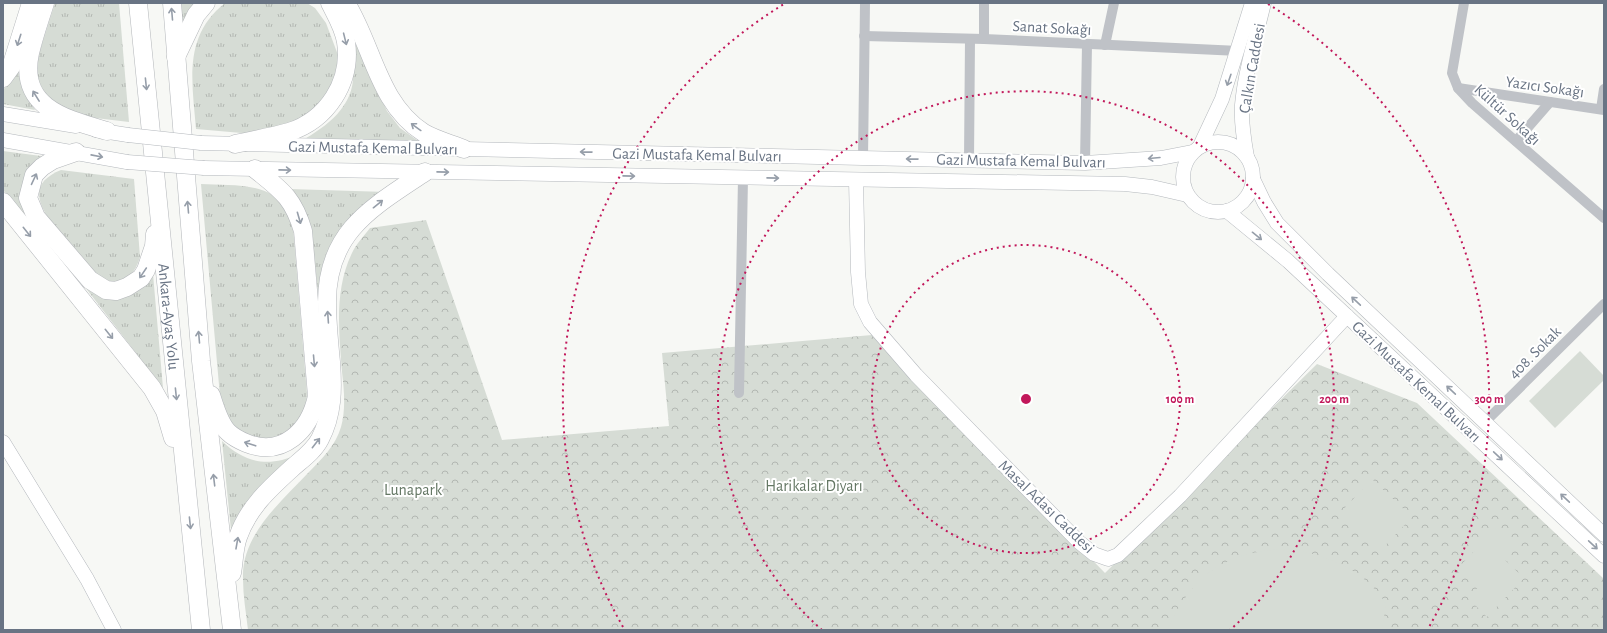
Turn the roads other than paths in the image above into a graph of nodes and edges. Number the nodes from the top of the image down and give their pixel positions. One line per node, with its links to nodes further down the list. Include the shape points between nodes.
1 (31, 3): 23 (highway, one-way to 23, via 11,67)
2 (45, 3): 29 (highway, one-way to 2, via 75,122 51,111 38,100 30,85 30,53)
3 (131, 3): 21 (highway)
4 (138, 3): 21 (highway, Ankara-Ayaş Yolu)
5 (172, 3): 22 (highway, Ankara-Ayaş Yolu, one-way to 5)
6 (206, 3): 22 (highway, via 196,15)
7 (330, 3): 32 (highway, one-way to 32, via 346,41 347,62 336,96 314,119 290,132)
8 (346, 3): 33 (highway, one-way to 8, via 425,134 409,122 389,97 377,74 357,22)
9 (865, 3): 15 (street)
10 (984, 3): 17 (street)
11 (1114, 3): 19 (street)
12 (1252, 3): 20 (main road, Çalkın Caddesi)
13 (1264, 3): 36 (main road, Çalkın Caddesi, via 1242,106 1242,127)
14 (1464, 3): 24 (street, Kültür Sokağı, via 1452,69)
15 (864, 36): 16 (street, Sanat Sokağı); 37 (street)
16 (970, 39): 17 (street, Sanat Sokağı); 38 (street)
17 (984, 39): 18 (street, Sanat Sokağı)
18 (1087, 44): 19 (street, Sanat Sokağı); 39 (street)
19 (1105, 45): 20 (street, Sanat Sokağı)
20 (1238, 51): 34 (main road, Çalkın Caddesi, one-way to 34, via 1222,99)
21 (143, 56): 47 (highway, Ankara-Ayaş Yolu, one-way to 47)
22 (176, 58): 52 (highway, Ankara-Ayaş Yolu, one-way to 22)
23 (3, 78)
24 (1458, 88): 26 (street, Yazıcı Sokağı); 31 (street, Kültür Sokağı)
25 (1604, 89): 27 (street)
26 (1550, 102): 27 (street, Yazıcı Sokağı); 31 (street)
27 (1603, 109)
28 (3, 114): 29 (main road, Gazi Mustafa Kemal Bulvarı)
29 (107, 131): 32 (main road, Gazi Mustafa Kemal Bulvarı, bridge, via 201,143)
30 (3, 140): 35 (main road, Gazi Mustafa Kemal Bulvarı)
31 (1516, 141): 49 (street, Kültür Sokağı)
32 (235, 144): 33 (main road, Gazi Mustafa Kemal Bulvarı)
33 (464, 149): 37 (main road, Gazi Mustafa Kemal Bulvarı, one-way to 33)
34 (1196, 149): 36 (main road, via 1215,142 1230,144); 39 (main road, Gazi Mustafa Kemal Bulvarı, one-way to 39, via 1161,158); 45 (main road, via 1186,160 1182,172)
35 (76, 152): 40 (main road, Gazi Mustafa Kemal Bulvarı, one-way to 40, bridge, via 127,162); 47 (highway, one-way to 35, via 154,246 141,278 116,291 106,290 90,280 36,217 28,198 34,175 42,167)
36 (1247, 157): 43 (main road)
37 (863, 158): 38 (main road, Gazi Mustafa Kemal Bulvarı, one-way to 37)
38 (969, 160): 39 (main road, Gazi Mustafa Kemal Bulvarı)
39 (1085, 163)
40 (255, 169): 41 (main road, Gazi Mustafa Kemal Bulvarı, one-way to 41); 52 (highway, one-way to 52, via 284,192 297,211 303,231 317,396 314,411 296,436 282,444 253,446 227,431 217,412)
41 (425, 172): 42 (main road, Gazi Mustafa Kemal Bulvarı, one-way to 42); 59 (highway, one-way to 41, via 237,538 252,509 320,440 329,417 333,392 327,302 330,274 338,248 346,234 363,216)
42 (743, 178): 44 (main road, Gazi Mustafa Kemal Bulvarı, one-way to 44); 53 (street)
43 (1253, 179): 48 (main road, via 1251,190 1245,200); 54 (main road, Gazi Mustafa Kemal Bulvarı, one-way to 43, via 1277,223)
44 (856, 180): 45 (main road, Gazi Mustafa Kemal Bulvarı, via 1125,184); 51 (main road, Masal Adası Caddesi, via 861,304 870,322 916,375 1079,542 1094,554 1108,559 1118,555 1180,496)
45 (1187, 195): 48 (main road, via 1205,210 1216,213)
46 (3, 202): 56 (highway, one-way to 56, via 152,388 165,411)
47 (158, 209): 56 (highway, Ankara-Ayaş Yolu, one-way to 56)
48 (1227, 211): 51 (main road, Gazi Mustafa Kemal Bulvarı, one-way to 51, via 1288,261)
49 (1604, 218)
50 (1604, 304): 54 (street, 408. Sokak)
51 (1347, 316): 58 (main road, Gazi Mustafa Kemal Bulvarı, one-way to 58)
52 (201, 361): 59 (highway, Ankara-Ayaş Yolu, one-way to 52)
53 (740, 393)
54 (1485, 422): 57 (main road, Gazi Mustafa Kemal Bulvarı, one-way to 54)
55 (3, 442): 60 (main road)
56 (184, 472): 61 (highway, Ankara-Ayaş Yolu, one-way to 61)
57 (1604, 535)
58 (1604, 556)
59 (229, 596): 62 (highway, Ankara-Ayaş Yolu)
60 (114, 630)
61 (201, 630)
62 (232, 630)

